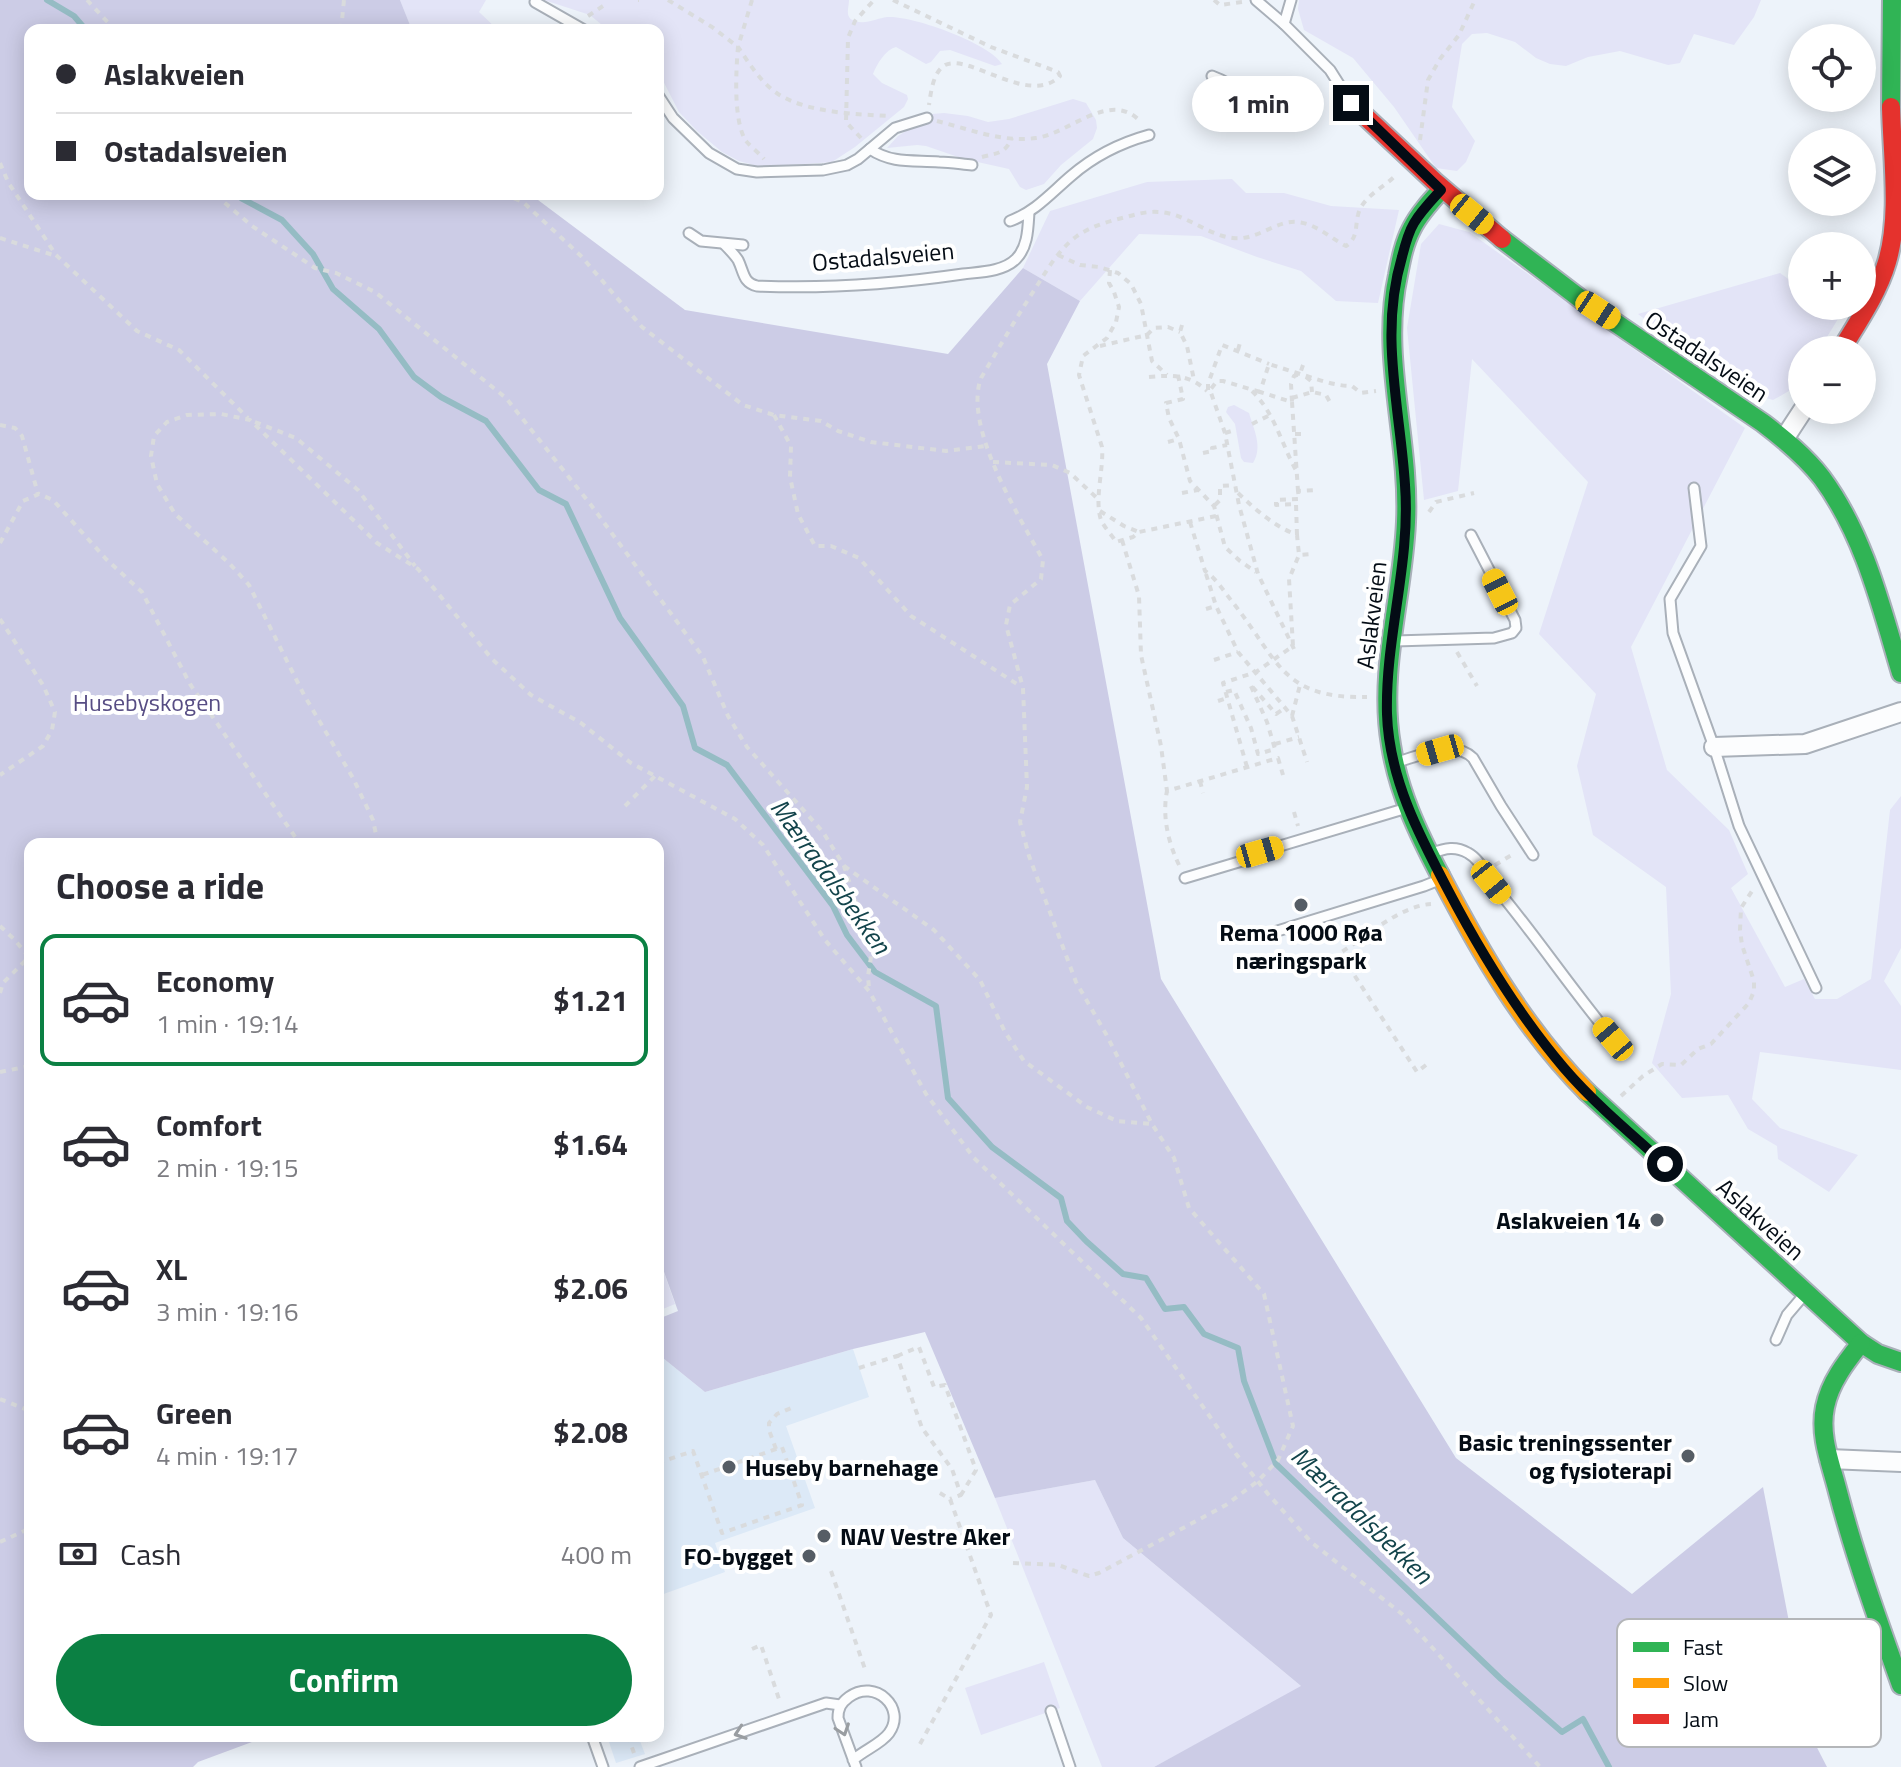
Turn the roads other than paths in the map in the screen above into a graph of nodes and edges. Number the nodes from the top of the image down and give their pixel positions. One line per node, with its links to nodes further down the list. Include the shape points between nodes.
1 (1256, 0): 6 (lane, Ostadalsveien)
2 (1291, 0): 6 (lane)
3 (1892, 0): 21 (street, via 1892,236 1876,291)
4 (535, 2): 5 (lane)
5 (575, 24)
6 (1284, 24): 8 (lane, Ostadalsveien, via 1330,70)
7 (1212, 76): 11 (lane, via 1243,94)
8 (1351, 103): 15 (street, Ostadalsveien)
9 (664, 104): 13 (lane, via 709,153 737,169 837,168)
10 (927, 118): 13 (lane, via 895,128)
11 (1265, 125)
12 (1149, 135): 16 (lane, via 1089,162)
13 (870, 149): 14 (lane, via 899,161)
14 (972, 165)
15 (1441, 190): 23 (street, Ostadalsveien, via 1565,288); 26 (street, Aslakveien, via 1408,236 1391,311 1406,513)
16 (1029, 212): 17 (lane); 19 (lane, Ostadalsveien, via 1024,247 1013,262 903,282 757,286 746,281)
17 (1010, 221)
18 (689, 233): 19 (lane, via 701,241)
19 (724, 244): 20 (lane)
20 (743, 245)
21 (1849, 336)
22 (1794, 424): 23 (street)
23 (1784, 439): 27 (street, Ostadalsveien, via 1821,477 1848,519)
24 (1694, 488): 29 (lane, via 1701,546 1670,599 1673,633)
25 (1471, 535): 26 (lane, via 1516,628 1494,638)
26 (1391, 641): 30 (street, Aslakveien, via 1387,719)
27 (1901, 673)
28 (1901, 712): 29 (street, via 1805,744)
29 (1714, 747): 37 (lane, via 1739,826)
30 (1394, 763): 31 (street, Aslakveien); 33 (lane, via 1440,750 1468,753)
31 (1407, 808): 32 (street, Aslakveien); 34 (lane)
32 (1430, 854): 35 (street, Aslakveien); 38 (lane, via 1454,848 1477,860)
33 (1533, 855)
34 (1185, 878)
35 (1442, 879): 36 (lane); 39 (street, Aslakveien, via 1500,980 1576,1082)
36 (1258, 937)
37 (1816, 988)
38 (1613, 1039)
39 (1806, 1293): 40 (lane, Aslakveien, via 1787,1315); 41 (street, Aslakveien)
40 (1776, 1340)
41 (1861, 1343): 42 (street, Aslakveien); 43 (street, via 1827,1396 1823,1425)
42 (1901, 1362)
43 (1829, 1459): 44 (street); 45 (street)
44 (1901, 1462)
45 (1878, 1619)
46 (1881, 1628): 47 (street)
47 (1901, 1685)
48 (840, 1705): 51 (lane, one-way to 51, via 826,1703); 52 (lane, one-way to 52, via 838,1718); 52 (lane, via 854,1693 872,1690 886,1698 893,1712 888,1734)
49 (1051, 1711): 55 (lane)
50 (594, 1742): 53 (lane)
51 (671, 1760): 54 (lane)
52 (854, 1764)
53 (603, 1767)
54 (640, 1767)
55 (1070, 1767)

